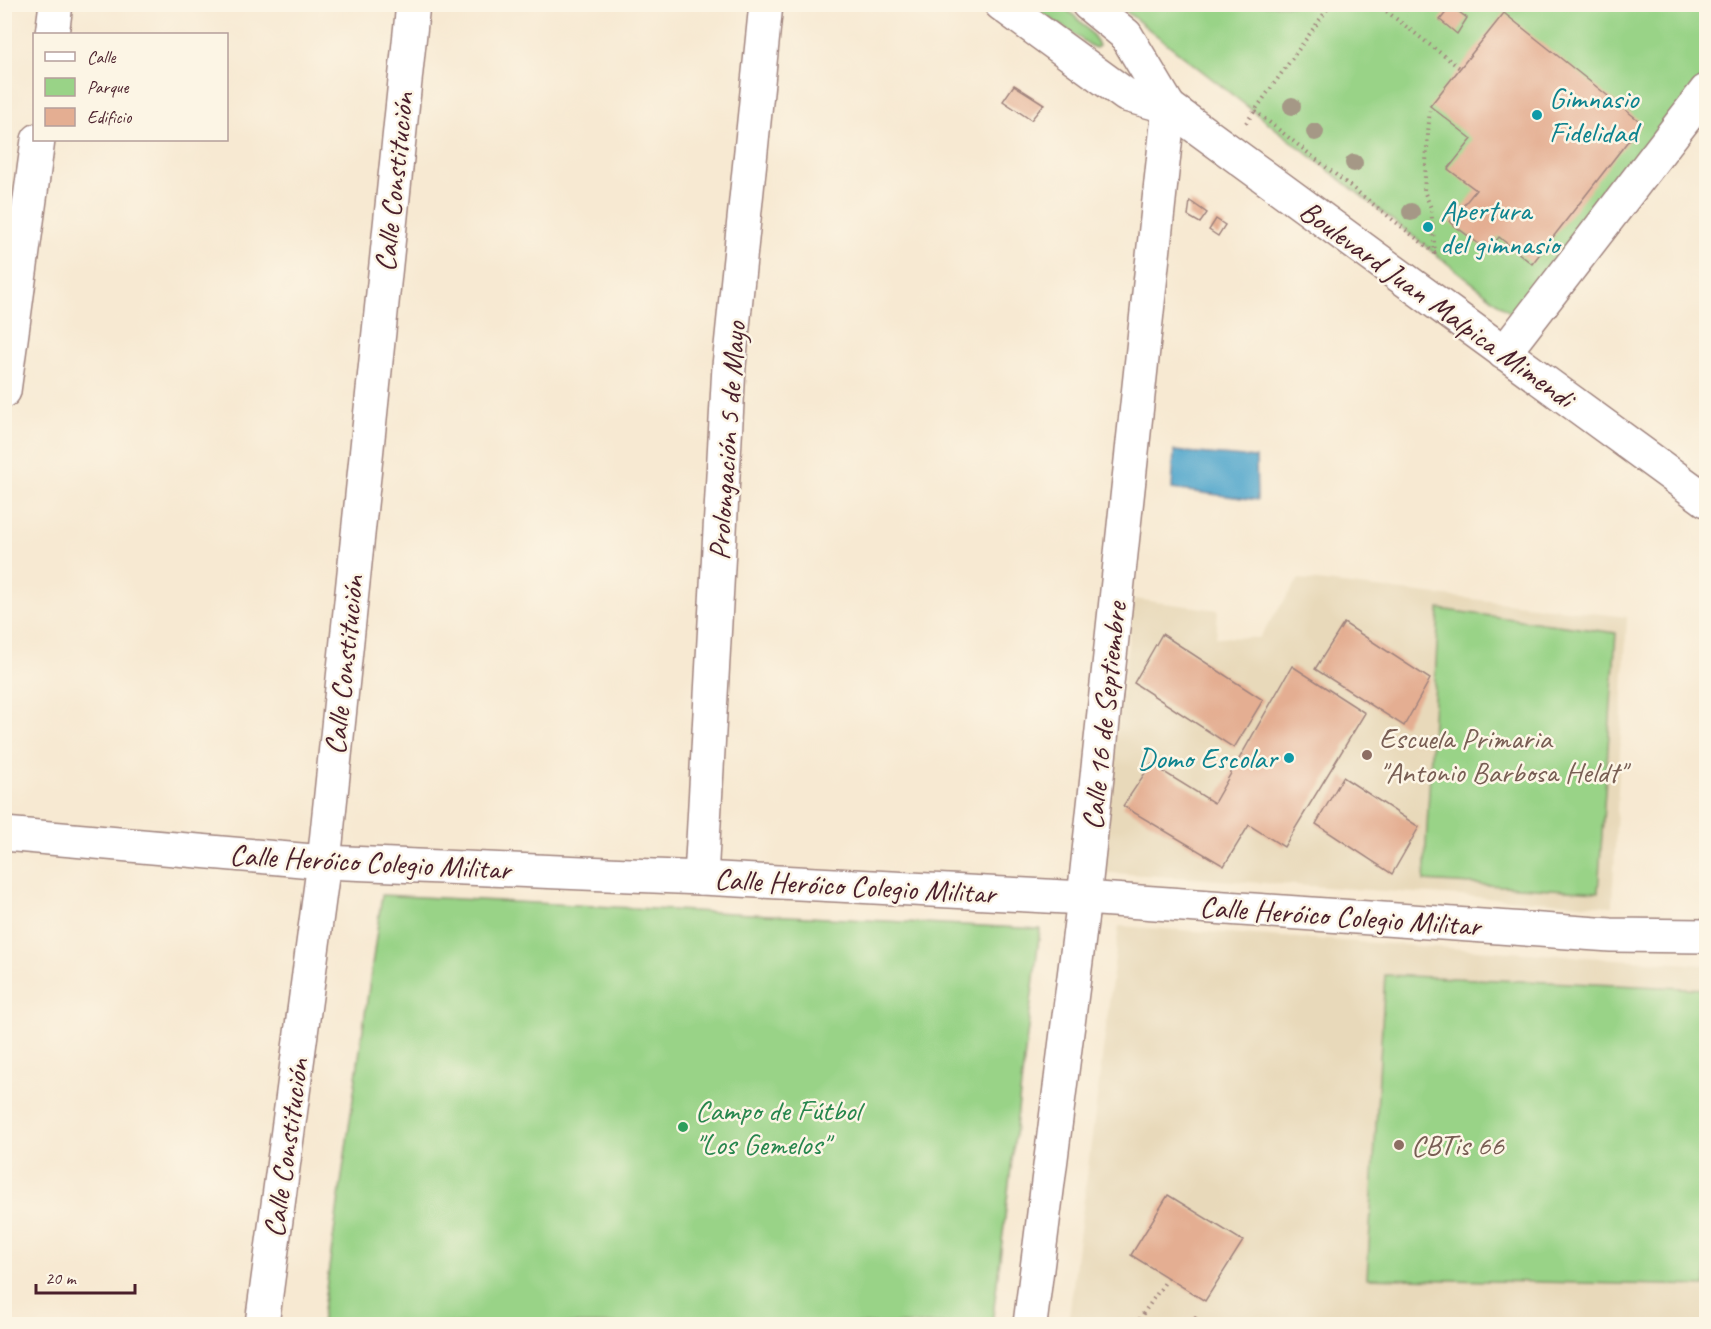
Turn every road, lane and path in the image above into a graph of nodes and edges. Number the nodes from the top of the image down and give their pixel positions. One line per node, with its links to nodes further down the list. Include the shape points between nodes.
1 (56, 4): 8 (street)
2 (413, 4): 20 (street, Calle Constitución)
3 (766, 4): 21 (street, Prolongación 5 de Mayo, via 729,366)
4 (1001, 4): 12 (street, Boulevard Juan Malpica Mimendi, via 1126,95)
5 (1088, 4): 12 (street, Boulevard Juan Malpica Mimendi, via 1126,35)
6 (1331, 4): 13 (path)
7 (1377, 4): 9 (path)
8 (52, 33)
9 (1461, 69)
10 (1707, 91): 16 (street)
11 (1430, 106): 13 (path, via 1424,191 1431,208 1435,253)
12 (1169, 107): 15 (street, Boulevard Juan Malpica Mimendi); 22 (street, Calle 16 de Septiembre)
13 (1255, 111): 15 (path)
14 (38, 141): 17 (street)
15 (1226, 150): 16 (street, Boulevard Juan Malpica Mimendi)
16 (1504, 353): 18 (street, Boulevard Juan Malpica Mimendi)
17 (4, 391)
18 (1707, 500)
19 (4, 834): 20 (street, Calle Heróico Colegio Militar)
20 (324, 862): 21 (street, Calle Heróico Colegio Militar); 25 (street, Calle Constitución)
21 (701, 878): 22 (street, Calle Heróico Colegio Militar)
22 (1084, 898): 23 (street, Calle Heróico Colegio Militar, via 1611,935); 26 (street, Calle 16 de Septiembre)
23 (1707, 936)
24 (1168, 1278): 27 (path)
25 (262, 1324)
26 (1030, 1324)
27 (1136, 1324)

